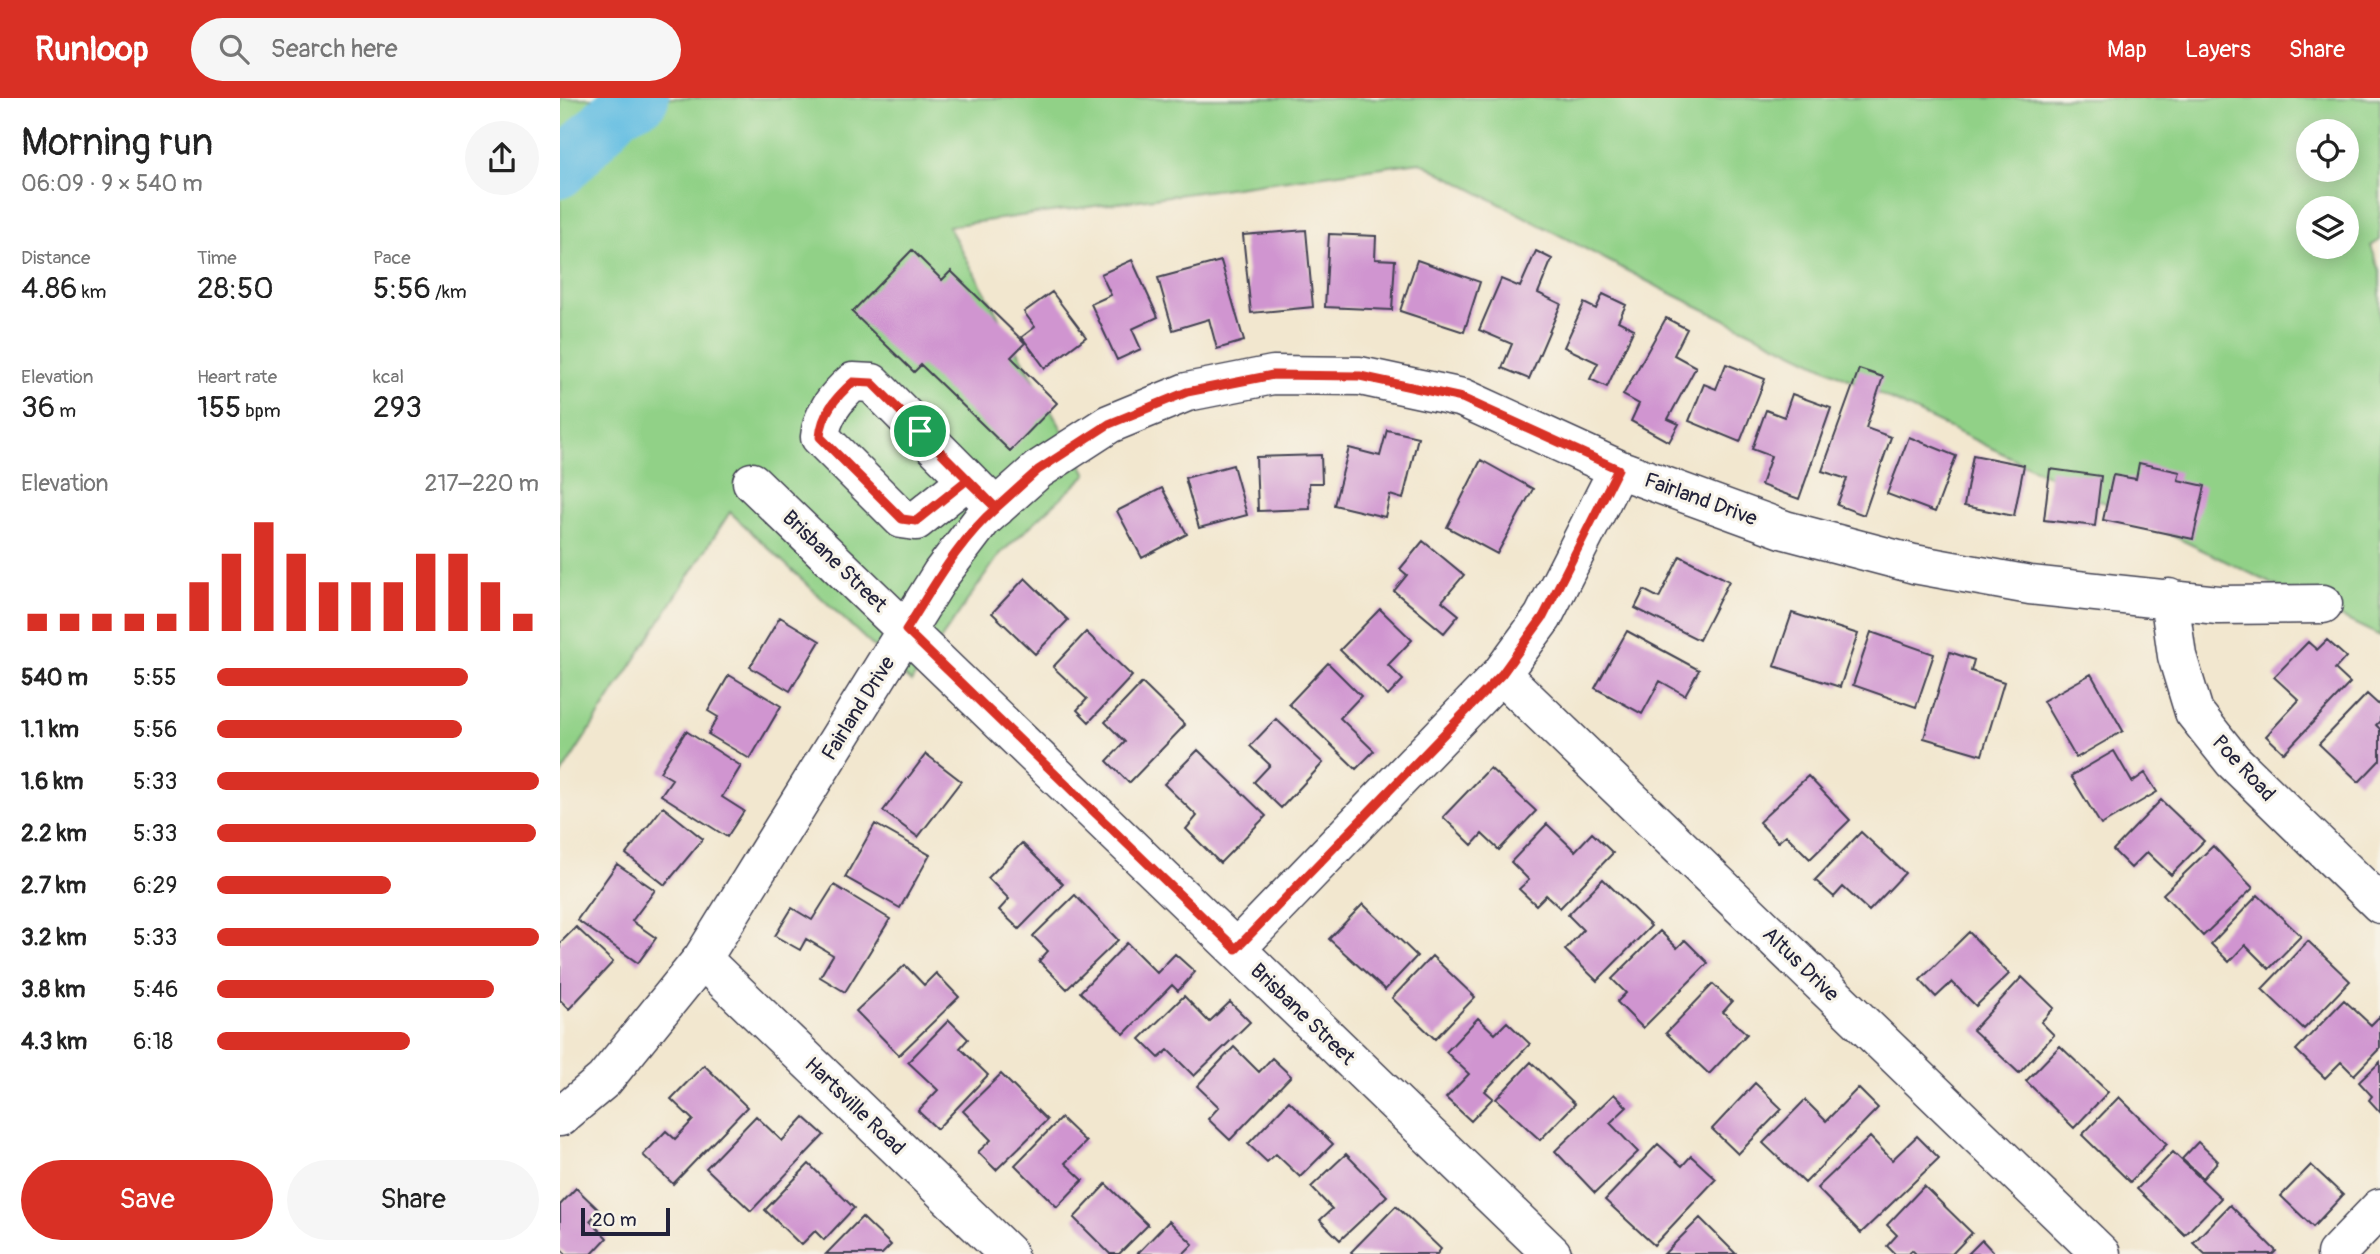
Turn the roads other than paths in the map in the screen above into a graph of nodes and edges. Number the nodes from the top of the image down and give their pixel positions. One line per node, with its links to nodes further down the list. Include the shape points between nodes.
1 (1618, 469): 4 (street, Fairland Drive, via 1462,398 1360,376 1273,375 1187,392 1109,424 1038,470); 5 (street, Fairland Drive, via 1785,530 1914,564 2030,585); 8 (street, via 1543,617)
2 (967, 480): 4 (street)
3 (752, 482): 7 (street, Brisbane Street)
4 (996, 508): 7 (street, Fairland Drive, via 942,574)
5 (2169, 598): 6 (street, Fairland Drive, via 2218,605); 9 (street, Poe Road, via 2177,656 2194,712 2233,761)
6 (2323, 604)
7 (906, 630): 10 (street, Brisbane Street); 11 (street, Fairland Drive)
8 (1502, 674): 10 (street); 16 (street, Altus Drive)
9 (2380, 904)
10 (1236, 949): 15 (street, Brisbane Street)
11 (702, 958): 12 (street, Fairland Drive, via 604,1080); 14 (street, Hartsville Road)
12 (560, 1118)
13 (2380, 1208): 17 (street)
14 (1007, 1254)
15 (1552, 1254)
16 (2101, 1254)
17 (2336, 1254)

